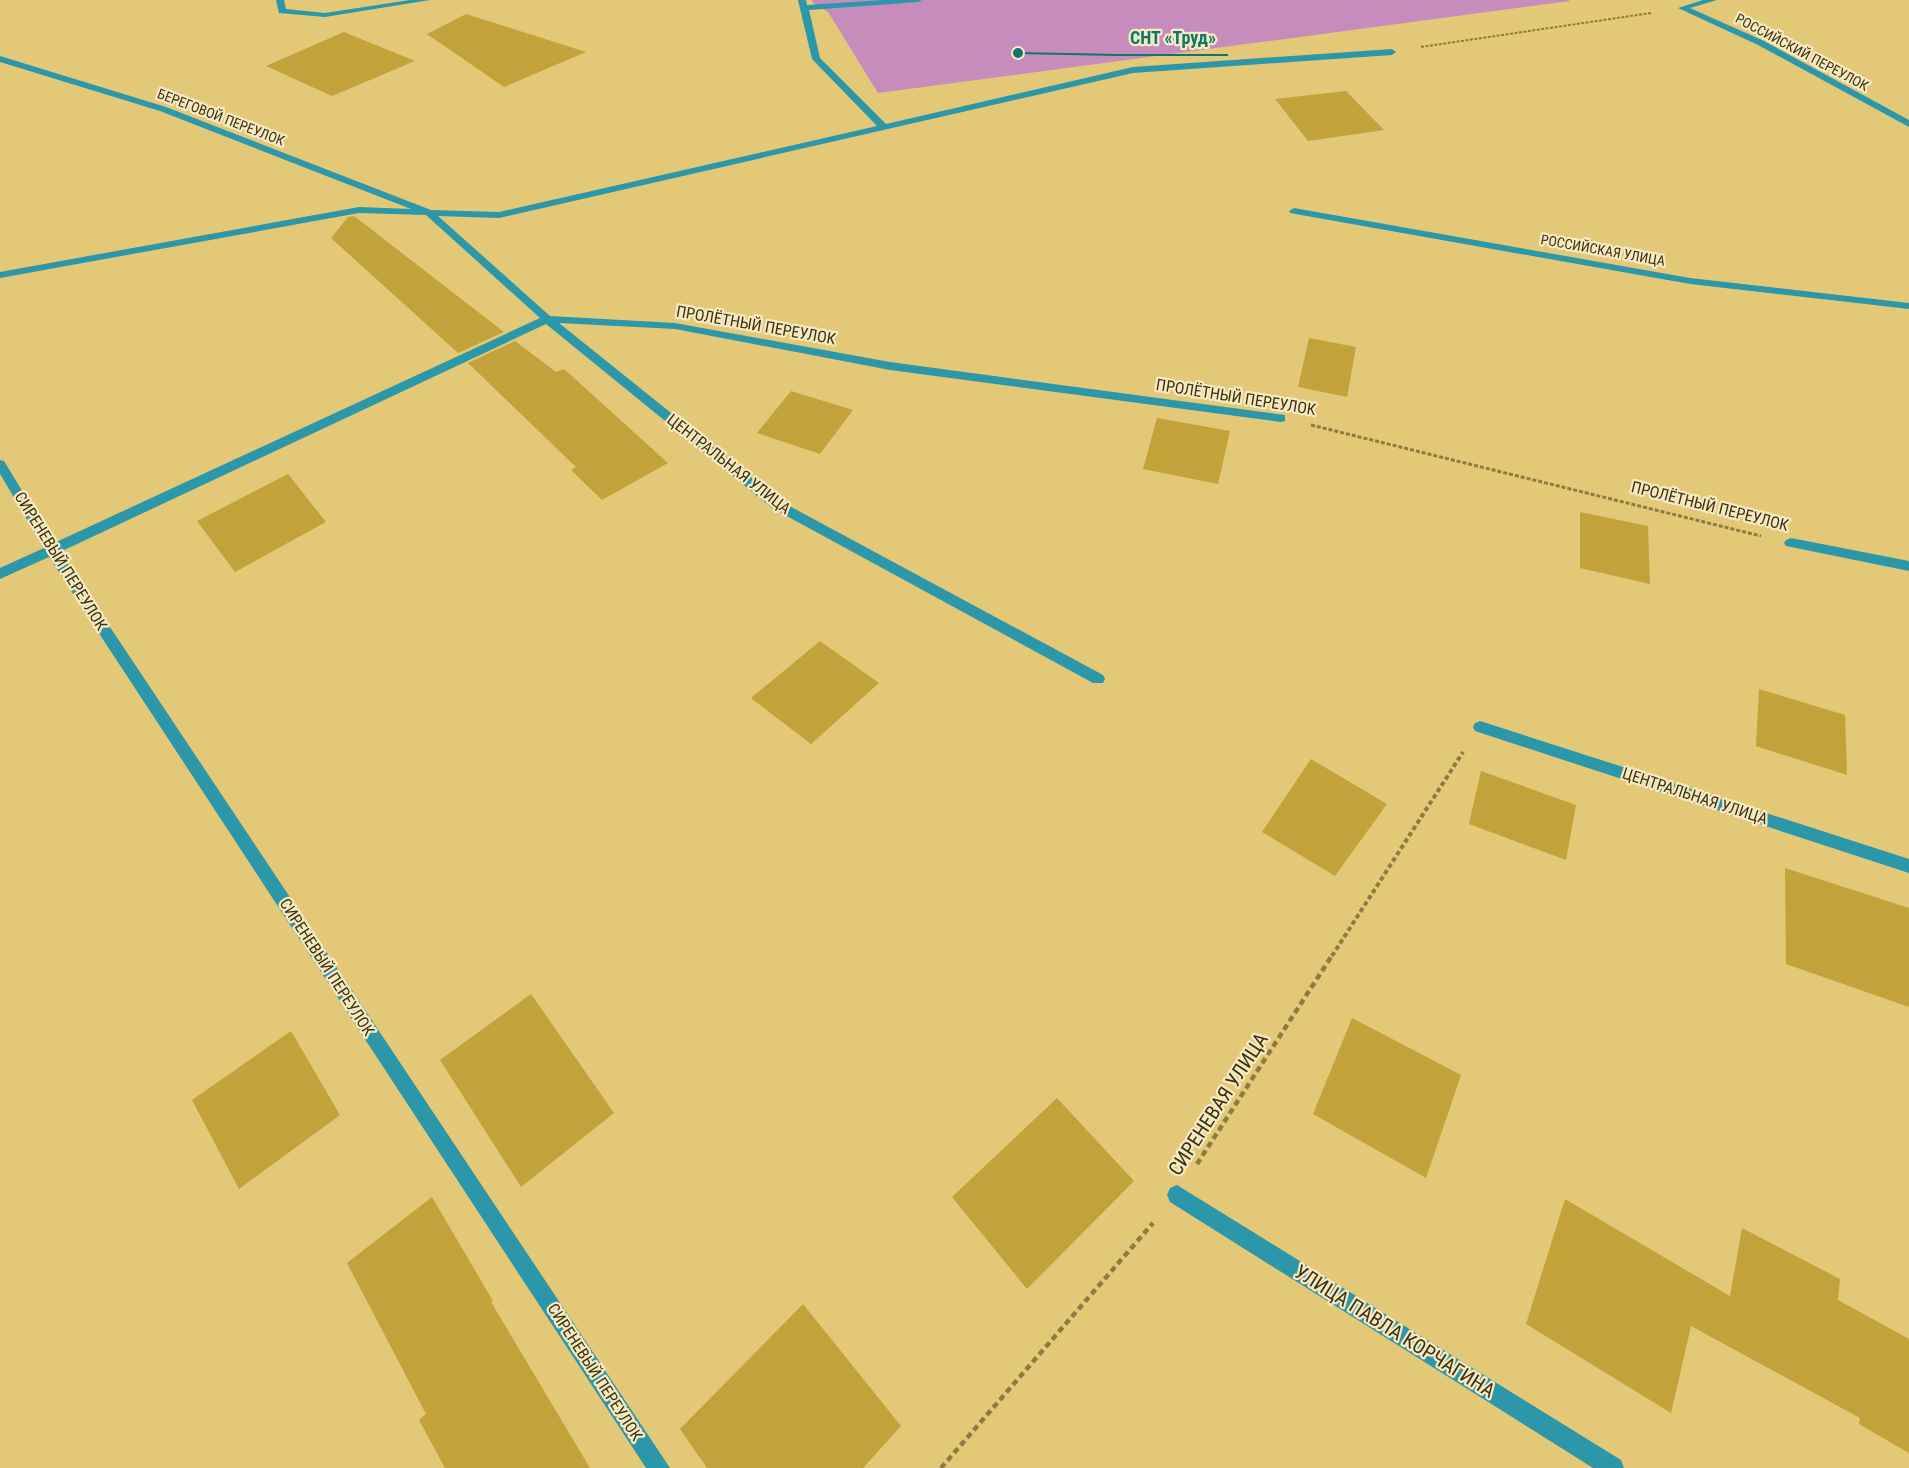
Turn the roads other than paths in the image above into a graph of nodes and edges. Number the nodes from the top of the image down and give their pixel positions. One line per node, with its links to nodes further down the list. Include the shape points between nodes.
1 (280, 0): 2 (street, via 282,11 325,15)
2 (426, 0)
3 (918, 0): 5 (street)
4 (1713, 0): 8 (street, РОССИЙСКИЙ ПЕРЕУЛОК, via 1682,8 1761,43)
5 (804, 4): 9 (street, via 816,59)
6 (1392, 52): 9 (street, via 1133,70)
7 (0, 59): 11 (street, БЕРЕГОВОЙ ПЕРЕУЛОК, via 163,109)
8 (1909, 124)
9 (883, 126): 11 (street, via 499,215)
10 (1294, 210): 13 (street, РОССИЙСКАЯ УЛИЦА, via 1690,280)
11 (428, 212): 12 (street, via 359,210); 14 (street, ЦЕНТРАЛЬНАЯ УЛИЦА)
12 (0, 275)
13 (1909, 306)
14 (547, 319): 15 (street, ПРОЛЁТНЫЙ ПЕРЕУЛОК, via 675,326 890,366); 18 (street); 21 (street, ЦЕНТРАЛЬНАЯ УЛИЦА, via 777,505)
15 (1281, 418)
16 (0, 464): 18 (street, СИРЕНЕВЫЙ ПЕРЕУЛОК)
17 (1791, 543): 19 (street, ПРОЛЁТНЫЙ ПЕРЕУЛОК)
18 (51, 549): 20 (street); 25 (street, СИРЕНЕВЫЙ ПЕРЕУЛОК)
19 (1909, 566)
20 (0, 574)
21 (1098, 679)
22 (1480, 727): 23 (street, ЦЕНТРАЛЬНАЯ УЛИЦА)
23 (1909, 866)
24 (1177, 1195): 26 (street, УЛИЦА ПАВЛА КОРЧАГИНА)
25 (658, 1468)
26 (1613, 1468)

